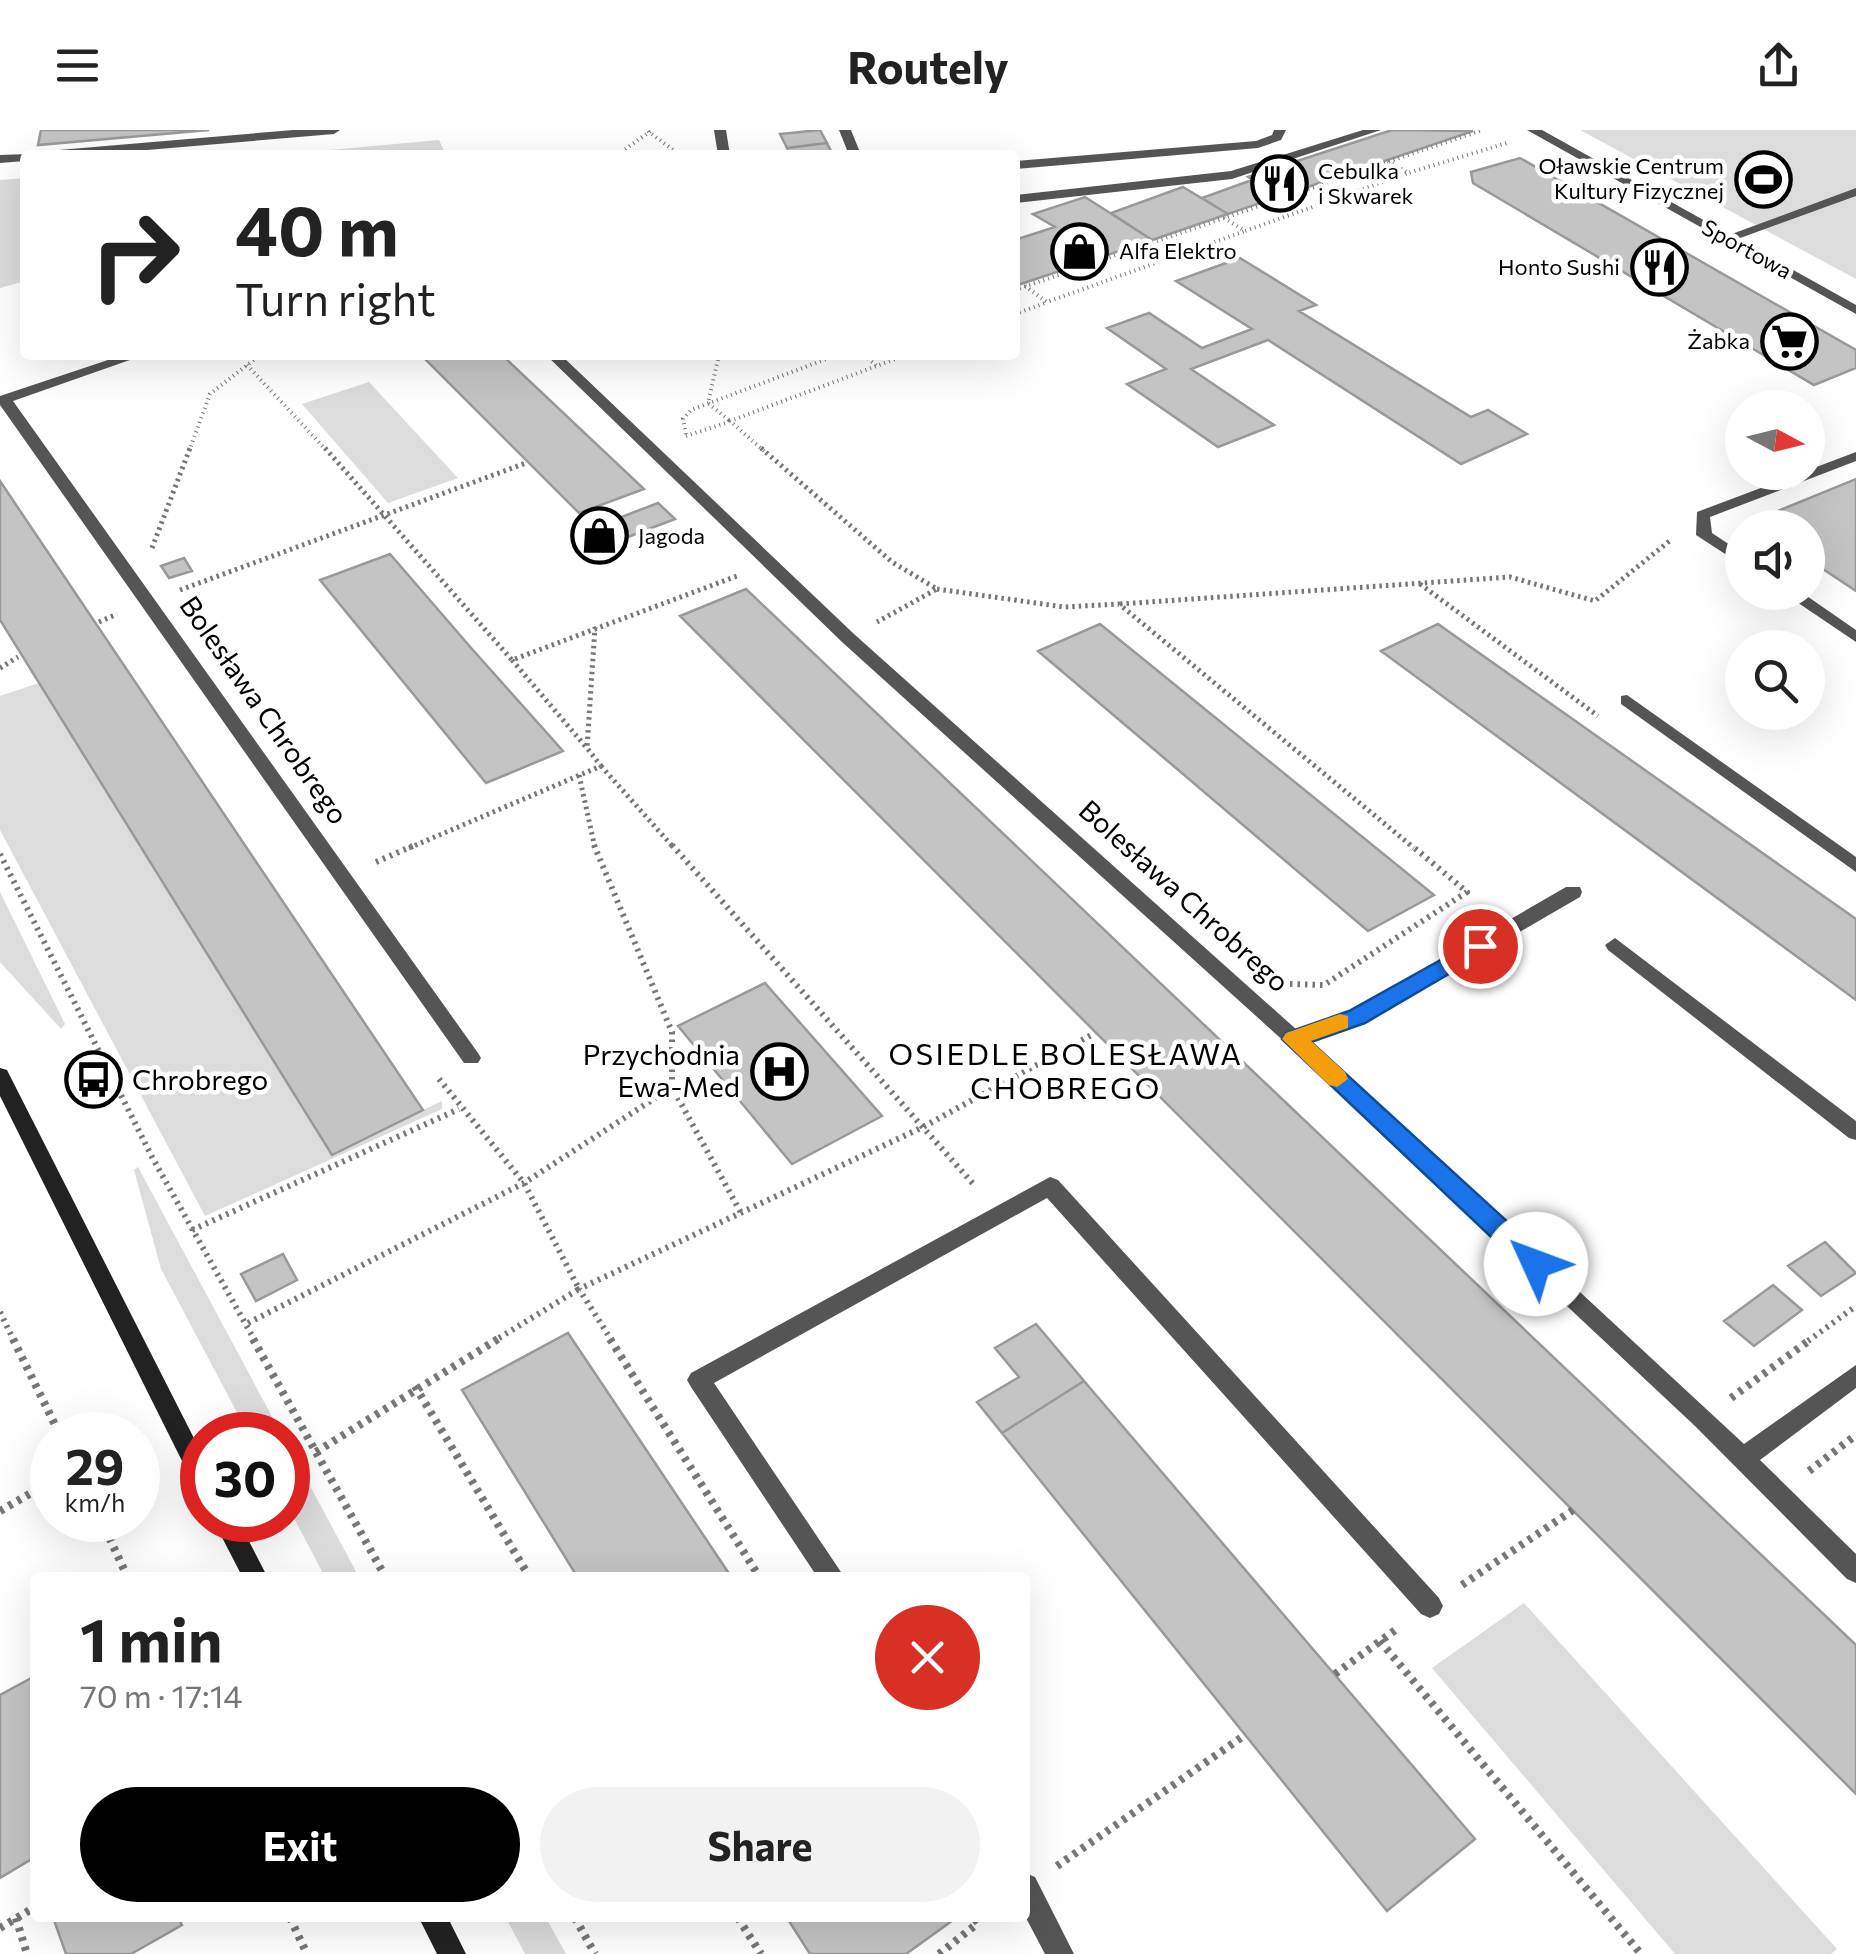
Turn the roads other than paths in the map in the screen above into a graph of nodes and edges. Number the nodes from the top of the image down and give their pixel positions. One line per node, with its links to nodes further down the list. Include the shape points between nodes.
1 (334, 130): 5 (street)
2 (1280, 130): 6 (street, via 1258,144)
3 (1375, 130): 8 (street, via 1232,175)
4 (1532, 130): 9 (street, Sportowa)
5 (104, 150)
6 (1020, 165)
7 (1856, 192): 9 (street)
8 (1020, 198)
9 (1727, 238): 10 (street, Sportowa)
10 (1856, 310)
11 (122, 360): 13 (street, Bolesława Chrobrego)
12 (557, 360): 22 (street, Bolesława Chrobrego, via 848,638)
13 (2, 400): 23 (street, Bolesława Chrobrego)
14 (1856, 456): 15 (street, via 1702,515 1704,535)
15 (1725, 549)
16 (1817, 610): 17 (street)
17 (1856, 636)
18 (1628, 700): 19 (street)
19 (1856, 866)
20 (1573, 892): 22 (street, via 1357,1017)
21 (1616, 946): 25 (street)
22 (1294, 1039): 28 (street, Bolesława Chrobrego)
23 (472, 1058)
24 (0, 1076): 27 (main road)
25 (1856, 1132)
26 (1856, 1375): 28 (street)
27 (180, 1433)
28 (1744, 1458): 30 (street, Bolesława Chrobrego)
29 (237, 1542): 31 (main road)
30 (1856, 1571)
31 (253, 1572)
32 (829, 1572): 33 (street, via 699,1380 1050,1186)
33 (1430, 1606)
34 (1030, 1897): 37 (street)
35 (435, 1922): 36 (main road)
36 (452, 1954)
37 (1060, 1954)

